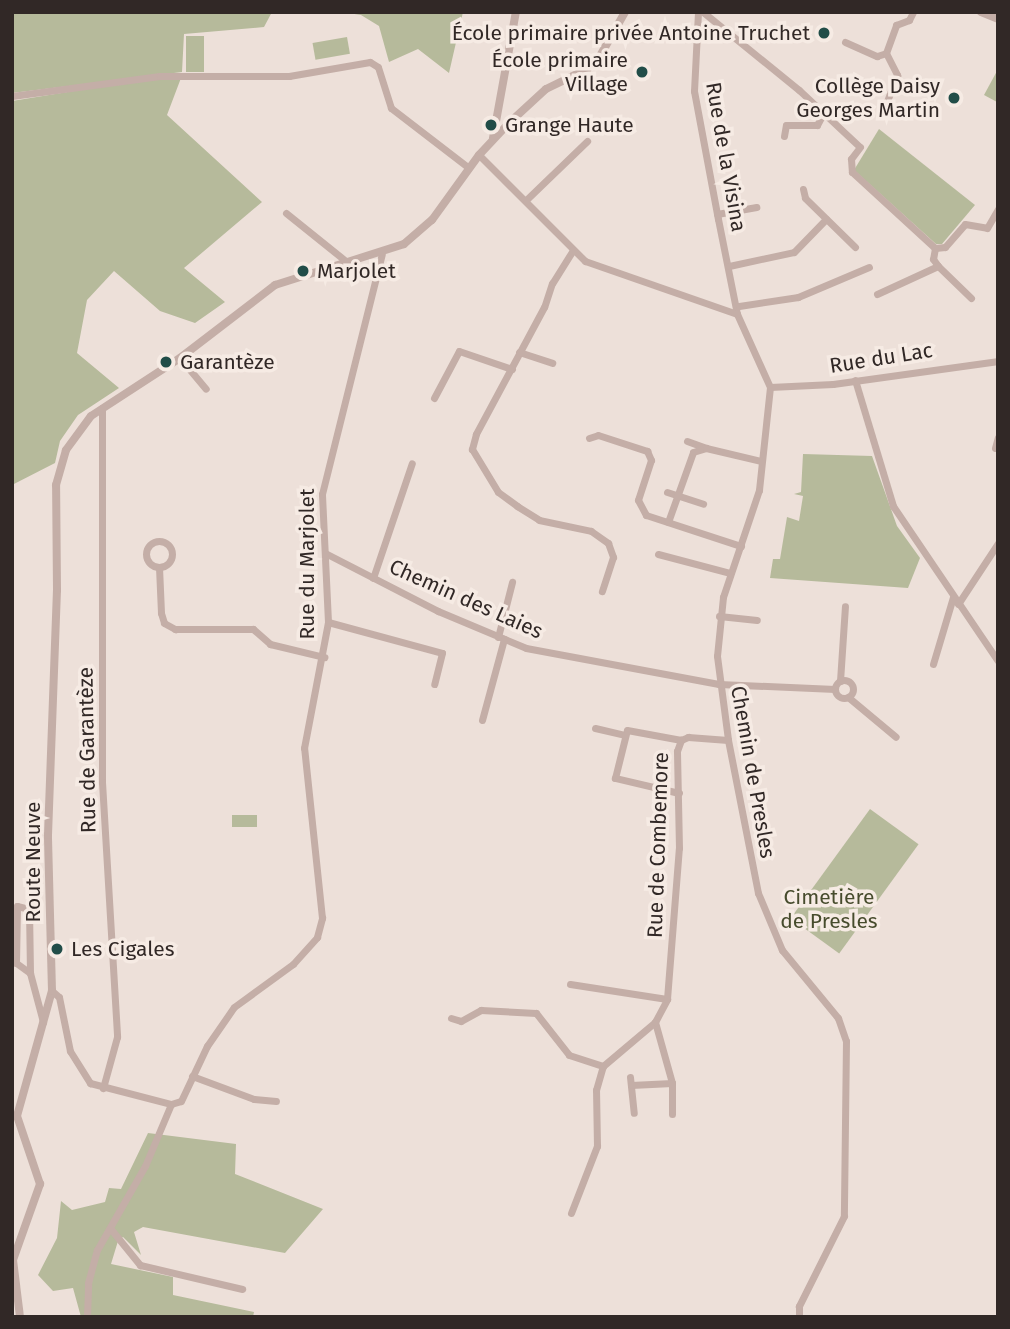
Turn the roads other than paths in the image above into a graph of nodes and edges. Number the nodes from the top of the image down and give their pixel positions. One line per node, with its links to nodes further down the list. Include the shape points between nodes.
1 (516, 12): 11 (street)
2 (625, 12): 13 (street, Route Neuve, via 616,33 587,69 546,89)
3 (700, 12): 12 (street); 24 (street, Rue de la Visina, via 694,91)
4 (913, 12): 8 (street, via 897,26)
5 (981, 12): 6 (street)
6 (994, 16)
7 (845, 42): 8 (street, via 877,56)
8 (886, 53): 10 (street, via 897,75)
9 (12, 96): 18 (street, via 160,76 289,76 370,62 378,67 391,108)
10 (887, 101)
11 (497, 112): 13 (street); 15 (street)
12 (824, 112): 14 (street, via 817,125 786,125); 27 (street, via 860,147 851,159 852,172)
13 (509, 123): 15 (street, Route Neuve)
14 (784, 136)
15 (493, 138): 17 (street, Route Neuve)
16 (587, 141): 20 (street)
17 (479, 155): 18 (street, Route Neuve); 20 (street)
18 (469, 168): 29 (street, Route Neuve, via 432,220 404,244)
19 (803, 190): 25 (street)
20 (526, 200): 28 (street)
21 (756, 207): 24 (street)
22 (998, 209): 27 (street, via 987,228 965,224 945,247)
23 (286, 213): 30 (street)
24 (717, 214): 31 (street, Rue de la Visina)
25 (826, 219): 26 (street); 31 (street, via 794,252)
26 (855, 247)
27 (935, 248): 32 (street, via 933,259)
28 (573, 250): 36 (street, via 585,261 614,273); 37 (street)
29 (382, 254): 30 (street, Route Neuve); 60 (street, Rue du Marjolet, via 323,490)
30 (347, 262): 38 (street, Route Neuve, via 275,285)
31 (729, 266): 36 (street, Rue de la Visina)
32 (938, 266): 34 (street); 35 (street)
33 (869, 267): 36 (street, via 798,297)
34 (877, 294)
35 (971, 298)
36 (738, 310): 43 (street, Rue de la Visina)
37 (519, 352): 40 (street); 41 (street)
38 (180, 358): 44 (street); 46 (street, Route Neuve)
39 (998, 361): 42 (street, Rue du Lac)
40 (552, 363)
41 (512, 369): 45 (street, via 459,351); 66 (street, via 476,433 472,449 498,492 517,506 539,520 591,531 608,543 613,557)
42 (855, 380): 43 (street, Rue du Lac); 67 (street, via 893,506)
43 (770, 387): 52 (street, Chemin de Presles)
44 (206, 389)
45 (434, 398)
46 (102, 408): 90 (street, Route Neuve, via 80,427 57,476 48,835); 98 (street, Rue de Garantèze, via 102,782 117,1037)
47 (998, 437): 51 (street)
48 (589, 438): 57 (street, via 598,435 648,451 651,460 638,500 646,515)
49 (687, 441): 50 (street)
50 (706, 448): 52 (street); 55 (street, via 688,457)
51 (995, 448)
52 (761, 460): 59 (street, Chemin de Presles, via 759,490)
53 (412, 463): 64 (street)
54 (667, 492): 55 (street)
55 (676, 495): 56 (street); 57 (street)
56 (703, 504)
57 (668, 522): 59 (street)
58 (998, 542): 67 (street)
59 (741, 546): 63 (street, Chemin de Presles)
60 (327, 554): 64 (street, Chemin des Laies); 71 (street, Rue du Marjolet)
61 (658, 554): 63 (street)
62 (159, 567): 73 (street, via 164,623 175,629 253,629 270,644)
63 (730, 573): 69 (street, Chemin de Presles)
64 (373, 578): 72 (street, Chemin des Laies)
65 (512, 582): 72 (street)
66 (602, 591)
67 (955, 601): 74 (street); 75 (street)
68 (845, 606): 76 (street)
69 (719, 616): 70 (street); 78 (street, Chemin de Presles)
70 (757, 620)
71 (328, 622): 73 (street, Rue du Marjolet); 77 (street, via 442,653)
72 (501, 638): 78 (street, Chemin des Laies, via 563,658); 81 (street)
73 (324, 657): 96 (street, Rue du Marjolet, via 307,718 304,748 322,918 317,937 293,964 234,1007)
74 (998, 661)
75 (933, 664)
76 (840, 681): 79 (street); 80 (street, via 852,685)
77 (435, 684)
78 (719, 684): 79 (street, Chemin des Laies); 86 (street, Chemin de Presles)
79 (835, 689): 80 (street, via 840,697)
80 (849, 697): 84 (street)
81 (482, 720)
82 (596, 728): 83 (street)
83 (622, 734): 85 (street, via 627,730); 87 (street, via 618,782)
84 (896, 737)
85 (681, 740): 86 (street, Rue de Combemore); 87 (street, Rue de Combemore)
86 (728, 740): 108 (street, Chemin de Presles, via 758,892 773,931 794,966 838,1018 846,1041 844,1216 799,1306)
87 (679, 793): 91 (street, Rue de Combemore)
88 (30, 973): 88 (street, via 29,909 17,906 16,963); 94 (street)
89 (570, 984): 91 (street)
90 (52, 991): 94 (street, Route Neuve); 98 (street, via 59,997 78,1071)
91 (667, 999): 93 (street, Rue de Combemore)
92 (451, 1018): 95 (street, via 461,1021 481,1010 536,1013 569,1055)
93 (655, 1022): 95 (street, Rue de Combemore); 97 (street)
94 (43, 1023): 106 (street, Route Neuve, via 17,1116 40,1184 13,1260)
95 (603, 1066): 103 (street, via 596,1090 597,1146)
96 (192, 1076): 99 (street, via 254,1099); 100 (street, Rue du Marjolet, via 181,1101)
97 (672, 1083): 101 (street, via 631,1081); 102 (street)
98 (103, 1088): 100 (street)
99 (276, 1101)
100 (171, 1104): 104 (street, Rue du Marjolet)
101 (634, 1113)
102 (672, 1114)
103 (571, 1213)
104 (110, 1228): 105 (street, via 140,1265); 107 (street, Rue du Marjolet, via 97,1250 88,1283)
105 (242, 1289)
106 (20, 1317)
107 (87, 1317)
108 (799, 1317)

